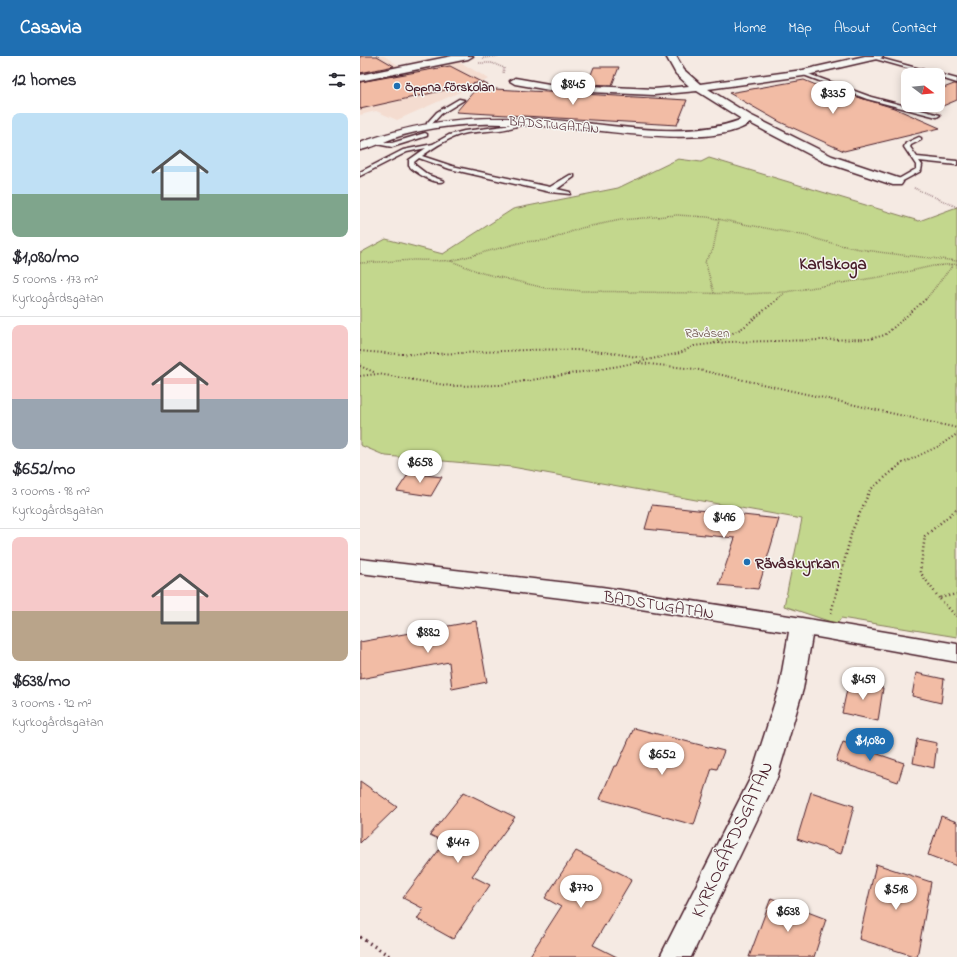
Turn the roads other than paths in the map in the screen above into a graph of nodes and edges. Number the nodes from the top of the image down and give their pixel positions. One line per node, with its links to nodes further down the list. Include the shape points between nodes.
1 (671, 56): 11 (street, via 685,78)
2 (876, 57): 3 (street); 5 (lane)
3 (855, 58): 6 (street)
4 (472, 60): 8 (street)
5 (913, 68)
6 (803, 73): 11 (street); 13 (lane, via 869,98)
7 (945, 77): 10 (lane)
8 (360, 78)
9 (515, 80): 11 (street, via 549,86 654,92)
10 (957, 81)
11 (698, 88): 14 (street)
12 (461, 100): 16 (lane, via 439,113)
13 (938, 115)
14 (746, 117): 15 (street, BADSTUGATAN, via 745,122 737,126 688,133); 27 (street, via 828,159)
15 (524, 121): 16 (street, BADSTUGATAN, via 487,120); 20 (lane, via 511,126 464,132)
16 (429, 124): 19 (street, BADSTUGATAN)
17 (425, 135): 19 (lane, via 392,145)
18 (919, 139): 22 (lane, via 907,147)
19 (365, 144)
20 (435, 145): 21 (lane); 24 (lane, via 405,151)
21 (418, 156): 26 (lane, via 411,161 412,166 426,176); 28 (lane, via 450,167)
22 (915, 159): 23 (lane); 27 (lane, via 919,167 917,172)
23 (957, 163)
24 (360, 174)
25 (572, 176): 28 (lane)
26 (441, 181)
27 (897, 182)
28 (550, 190): 29 (lane)
29 (568, 193)
30 (360, 566): 31 (street, BADSTUGATAN, via 602,595)
31 (802, 626): 32 (street, BADSTUGATAN); 33 (street, KYRKOGÅRDSGATAN, via 791,689 764,778)
32 (957, 653)
33 (675, 957)

